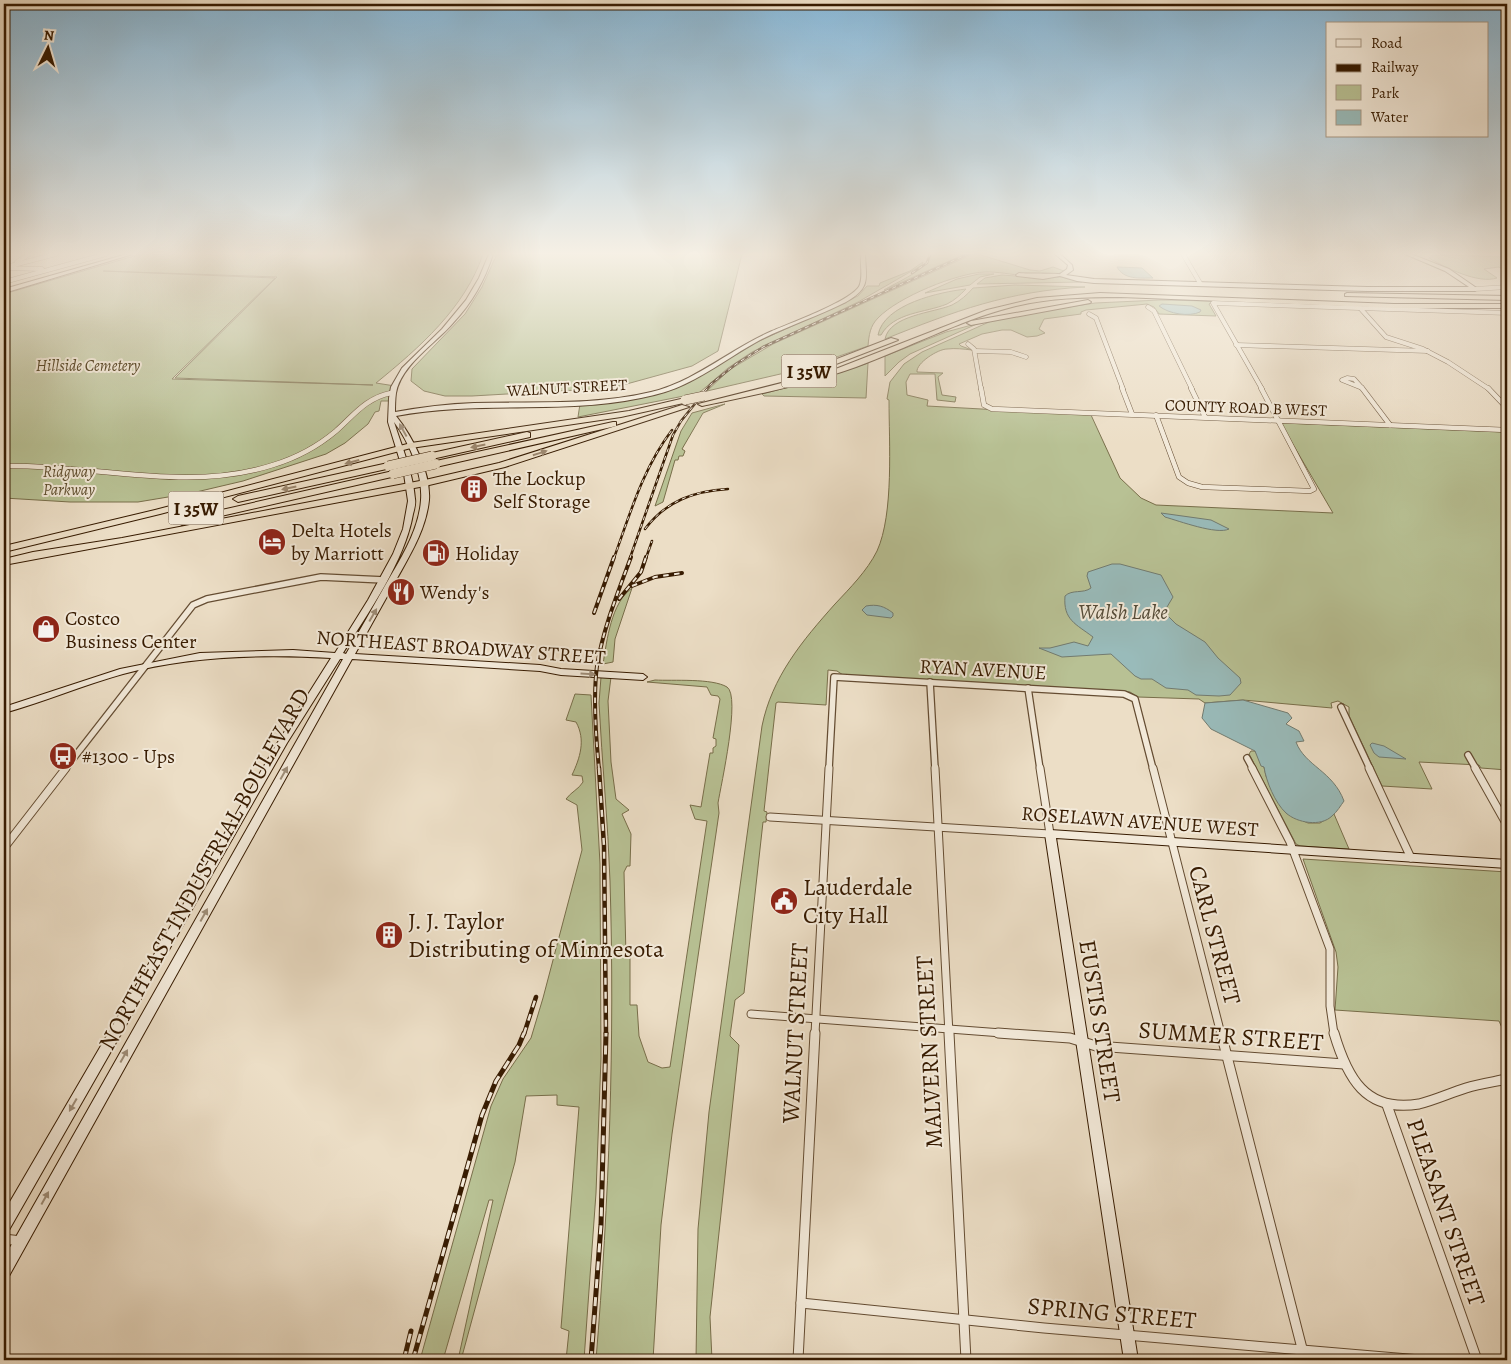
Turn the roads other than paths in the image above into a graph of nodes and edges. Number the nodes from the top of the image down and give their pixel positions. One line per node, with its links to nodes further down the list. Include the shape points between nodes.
1 (455, 318): 18 (street, via 401,373)
2 (805, 318): 23 (street, WALNUT STREET, via 751,343 700,374 638,397 609,401 469,404)
3 (952, 318): 16 (highway, I 35W, via 814,370)
4 (968, 318): 10 (highway, I 35W)
5 (998, 318): 10 (highway)
6 (1095, 318): 22 (street)
7 (1157, 318): 25 (street)
8 (1220, 318): 12 (street)
9 (1369, 318): 14 (street, via 1386,337)
10 (917, 339): 16 (highway, I 35W, via 816,377)
11 (968, 344): 13 (street)
12 (1236, 345): 14 (street); 26 (street)
13 (975, 351): 15 (street, via 1010,352); 22 (street, COUNTY ROAD B WEST, via 985,406 992,409)
14 (1428, 351): 20 (street, via 1482,384)
15 (1026, 357)
16 (755, 388): 19 (highway, I 35W)
17 (1362, 388): 27 (street)
18 (391, 393): 23 (street, NORTHEAST INDUSTRIAL BOULEVARD); 32 (street, via 368,400 330,436 309,450 247,472 187,477 54,465)
19 (685, 404): 21 (highway, I 35W); 31 (highway, I 35W); 34 (highway, one-way to 19, via 502,465)
20 (1507, 408)
21 (628, 413): 29 (highway); 31 (highway, I 35W, one-way to 31)
22 (1132, 414): 24 (street, COUNTY ROAD B WEST)
23 (392, 415): 29 (street, one-way to 23); 30 (street, NORTHEAST INDUSTRIAL BOULEVARD)
24 (1156, 415): 25 (street, COUNTY ROAD B WEST); 26 (street, via 1180,477 1188,483 1202,487 1313,490)
25 (1205, 417): 26 (street, COUNTY ROAD B WEST)
26 (1279, 420): 27 (street, COUNTY ROAD B WEST)
27 (1390, 425): 28 (street, COUNTY ROAD B WEST)
28 (1507, 430)
29 (411, 446): 30 (highway); 34 (street)
30 (399, 449): 35 (street, NORTHEAST INDUSTRIAL BOULEVARD); 36 (highway, one-way to 36)
31 (434, 460): 33 (highway, I 35W, bridge)
32 (4, 466)
33 (390, 470): 36 (highway, I 35W, one-way to 36); 37 (highway, I 35W)
34 (425, 483): 35 (highway); 40 (street, NORTHEAST INDUSTRIAL BOULEVARD, via 423,515)
35 (410, 486): 37 (highway); 39 (street, NORTHEAST INDUSTRIAL BOULEVARD, via 412,501 407,529)
36 (4, 550)
37 (27, 557): 38 (highway, I 35W)
38 (4, 562)
39 (383, 580): 40 (street); 41 (street, NORTHEAST INDUSTRIAL BOULEVARD); 43 (street, via 321,577 201,601 190,609)
40 (393, 580): 42 (street, NORTHEAST INDUSTRIAL BOULEVARD, one-way to 40)
41 (337, 656): 42 (street, NORTHEAST BROADWAY STREET); 43 (street, NORTHEAST BROADWAY STREET, via 282,653 196,657); 74 (street, NORTHEAST INDUSTRIAL BOULEVARD, one-way to 74, via 278,750)
42 (349, 657): 44 (street, NORTHEAST BROADWAY STREET); 76 (street, NORTHEAST INDUSTRIAL BOULEVARD, one-way to 42)
43 (145, 666): 49 (street, NORTHEAST BROADWAY STREET); 63 (street)
44 (540, 668): 45 (street, NORTHEAST BROADWAY STREET, one-way to 45)
45 (640, 677)
46 (834, 677): 47 (street, RYAN AVENUE); 57 (street, WALNUT STREET)
47 (930, 682): 48 (street, RYAN AVENUE); 59 (street, MALVERN STREET)
48 (1028, 688): 50 (street, RYAN AVENUE); 60 (street, EUSTIS STREET)
49 (63, 690): 51 (street, NORTHEAST BROADWAY STREET); 53 (street, NORTHEAST BROADWAY STREET)
50 (1131, 696): 61 (street, CARL STREET, via 1135,699)
51 (4, 705)
52 (1341, 707): 64 (street)
53 (4, 710)
54 (1468, 755): 58 (street)
55 (1247, 758): 62 (street)
56 (770, 817): 57 (street, ROSELAWN AVENUE WEST)
57 (826, 820): 59 (street, ROSELAWN AVENUE WEST); 67 (street, WALNUT STREET)
58 (1507, 825)
59 (937, 827): 60 (street, ROSELAWN AVENUE WEST); 68 (street, MALVERN STREET)
60 (1050, 834): 61 (street, ROSELAWN AVENUE WEST); 69 (street, EUSTIS STREET)
61 (1170, 842): 62 (street, ROSELAWN AVENUE WEST); 70 (street, CARL STREET)
62 (1291, 846): 64 (street, ROSELAWN AVENUE WEST); 71 (street, via 1330,949 1330,1016)
63 (4, 848)
64 (1411, 858): 65 (street, ROSELAWN AVENUE WEST)
65 (1507, 864)
66 (750, 1014): 67 (street, SUMMER STREET)
67 (815, 1019): 68 (street, SUMMER STREET); 78 (street, WALNUT STREET)
68 (947, 1029): 69 (street, SUMMER STREET, via 1070,1038); 79 (street, MALVERN STREET)
69 (1082, 1042): 70 (street, SUMMER STREET, via 1096,1046); 80 (street, EUSTIS STREET)
70 (1226, 1055): 71 (street, SUMMER STREET); 81 (street, CARL STREET)
71 (1344, 1064): 73 (street, SUMMER STREET, via 1357,1088)
72 (1507, 1079): 73 (street, via 1433,1101)
73 (1387, 1105): 87 (street, PLEASANT STREET)
74 (4, 1225)
75 (4, 1239): 76 (street)
76 (21, 1241): 77 (street, NORTHEAST INDUSTRIAL BOULEVARD)
77 (4, 1271)
78 (801, 1303): 79 (street, SPRING STREET); 82 (street, WALNUT STREET)
79 (964, 1320): 80 (street, SPRING STREET); 83 (street, MALVERN STREET)
80 (1127, 1335): 81 (street, SPRING STREET); 84 (street, EUSTIS STREET)
81 (1303, 1350): 85 (street, CARL STREET); 86 (street, SPRING STREET)
82 (798, 1360)
83 (966, 1360)
84 (1131, 1360)
85 (1306, 1360)
86 (1420, 1360)
87 (1478, 1360)

